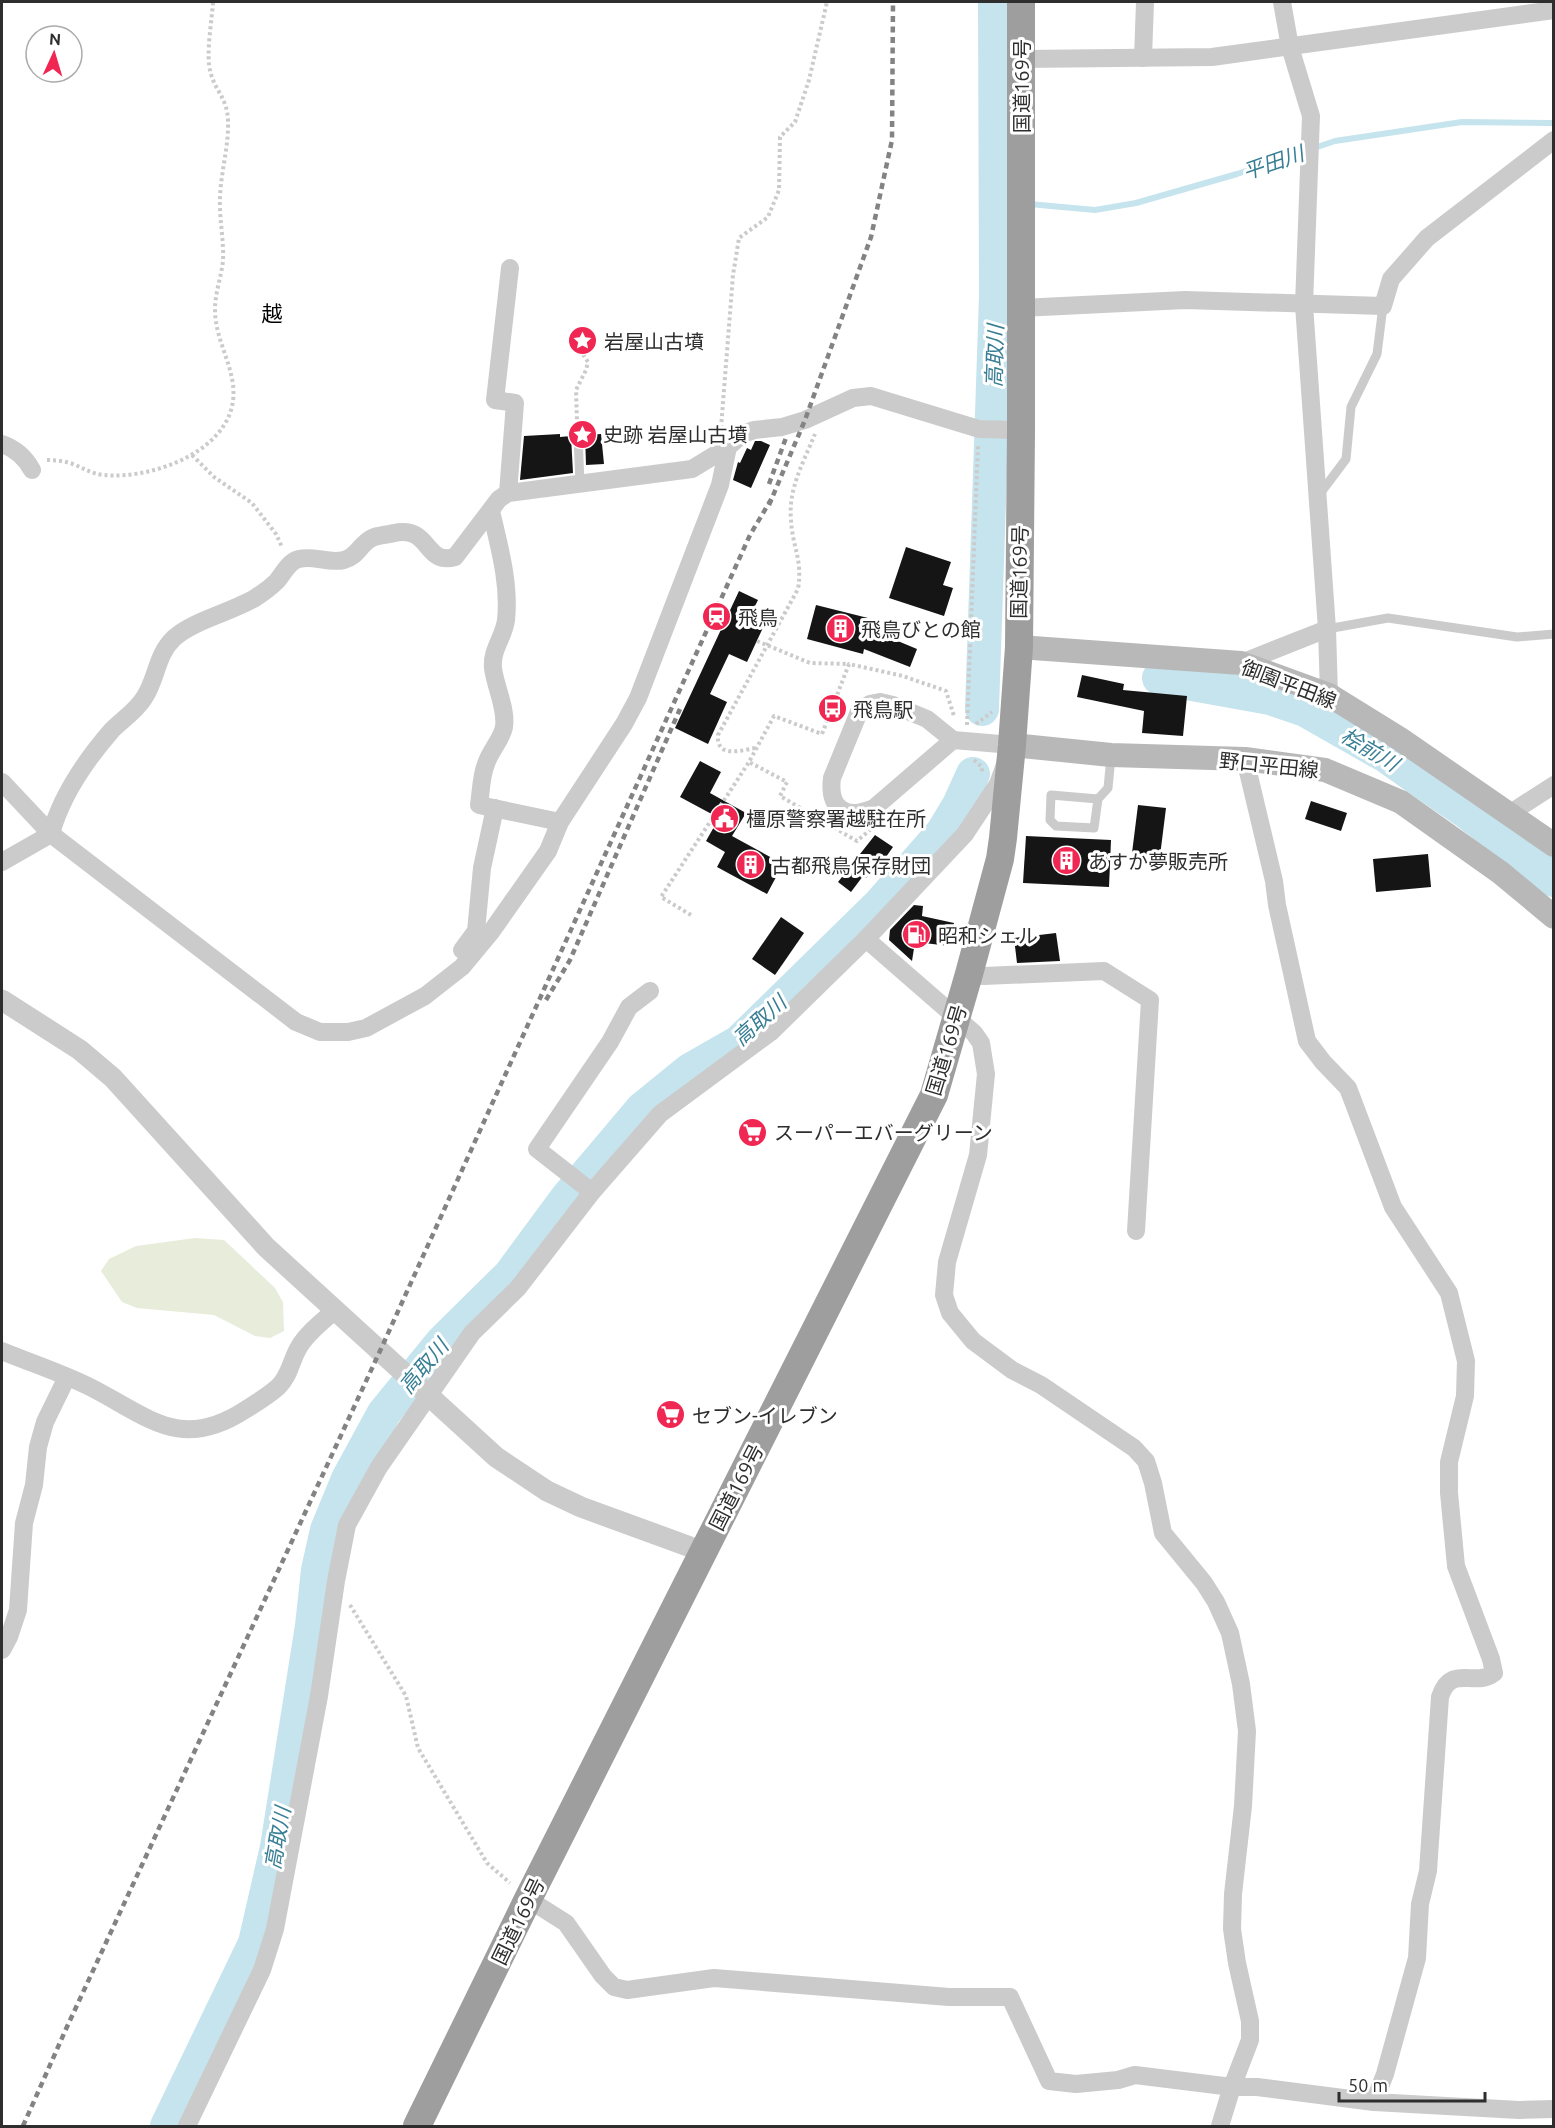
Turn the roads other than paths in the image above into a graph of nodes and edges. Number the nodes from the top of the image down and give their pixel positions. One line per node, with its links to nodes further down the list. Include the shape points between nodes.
1 (1021, 2): 7 (highway, 国道169号)
2 (1145, 2): 6 (street)
3 (1282, 2): 5 (street)
4 (1554, 10): 5 (street)
5 (1290, 47): 6 (street, via 1212,57); 10 (street, via 1311,116)
6 (1143, 58): 7 (street)
7 (1022, 59): 12 (highway, 国道169号)
8 (1554, 140): 11 (street, via 1427,238 1391,279)
9 (510, 268): 19 (street, via 495,400 515,402)
10 (1304, 305): 11 (street); 12 (street, via 1185,300); 20 (street)
11 (1383, 306): 20 (lane, via 1377,354 1351,407 1346,459)
12 (1022, 308): 13 (highway, 国道169号)
13 (1021, 430): 16 (street, via 979,429 871,396 853,398 782,427 754,430); 24 (highway, 国道169号)
14 (578, 435): 18 (lane)
15 (2, 444): 17 (street)
16 (728, 447): 18 (street, via 681,472); 36 (street, via 720,485 638,698)
17 (29, 464)
18 (580, 484): 19 (street)
19 (508, 493): 21 (street)
20 (1318, 496): 22 (street)
21 (491, 511): 34 (street, via 507,604 506,624 492,667 505,712 504,728 485,765 479,805); 37 (street, via 455,557 438,558 411,532 372,538 355,556 344,560 298,559 256,597 176,636 164,649 146,696 102,741 62,801)
22 (1327, 629): 23 (lane, via 1388,618 1517,637); 25 (street); 26 (street)
23 (1554, 634)
24 (1019, 647): 25 (main road, 御園平田線); 28 (highway, 国道169号)
25 (1241, 663): 26 (main road, 御園平田線)
26 (1329, 695): 35 (main road, 御園平田線)
27 (953, 740): 27 (street, via 874,808 848,812 831,798 832,778 859,711 870,704 893,705 927,718); 28 (street)
28 (1012, 746): 29 (main road, 野口平田線); 41 (street, via 998,784 965,834); 43 (highway, 国道169号, via 1000,859)
29 (1111, 755): 30 (main road, 野口平田線); 33 (lane, via 1108,788)
30 (1245, 759): 40 (main road, 野口平田線, via 1325,770 1401,802 1502,873); 57 (street, via 1307,1041 1348,1088 1393,1207 1449,1293 1467,1361 1465,1395 1449,1462 1451,1514 1456,1566 1494,1672 1489,1676 1455,1678 1443,1685 1417,1958)
31 (2, 782): 37 (street)
32 (1554, 785): 35 (street)
33 (1098, 799): 33 (lane, via 1094,828 1056,826 1050,820 1051,795)
34 (495, 808): 36 (street); 42 (street, via 482,868 476,931 458,957)
35 (1509, 814): 38 (main road, 御園平田線)
36 (560, 822): 42 (street, via 548,851)
37 (51, 834): 39 (street); 42 (street, via 278,1009 320,1032 366,1028 424,996)
38 (1554, 845)
39 (2, 862)
40 (1554, 917)
41 (866, 939): 46 (street); 47 (street, via 771,1032 660,1114)
42 (462, 967)
43 (969, 974): 46 (highway, 国道169号); 48 (street, via 1104,971 1150,1000)
44 (650, 991): 47 (street, via 629,1006 610,1042 537,1149)
45 (2, 1000): 49 (street, via 80,1050 113,1078 266,1247)
46 (956, 1017): 53 (highway, 国道169号, via 934,1095); 56 (street, via 981,1043 986,1074 978,1155 947,1262 944,1294 950,1313 973,1341 1124,1442 1146,1461 1163,1533 1204,1583 1230,1633 1247,1731 1232,1929 1250,2021 1250,2040)
47 (583, 1186): 52 (street, via 518,1288 472,1334)
48 (1136, 1232)
49 (334, 1311): 51 (street, via 300,1344 280,1385 212,1428 178,1430); 52 (street)
50 (2, 1351): 51 (street)
51 (67, 1377): 54 (street, via 45,1422 38,1447 24,1523 18,1610)
52 (425, 1392): 53 (street, via 496,1457 547,1491); 59 (street, via 347,1525 275,1929 262,1970)
53 (704, 1552): 55 (highway, 国道169号)
54 (2, 1650)
55 (528, 1899): 56 (street, via 566,1923 614,1987 627,1990 714,1978 949,1997 1010,1997 1049,2081 1076,2084 1135,2075); 60 (highway, 国道169号)
56 (1232, 2087): 57 (street); 61 (street)
57 (1374, 2102): 58 (street)
58 (1554, 2109)
59 (187, 2127)
60 (417, 2127)
61 (1220, 2127)

